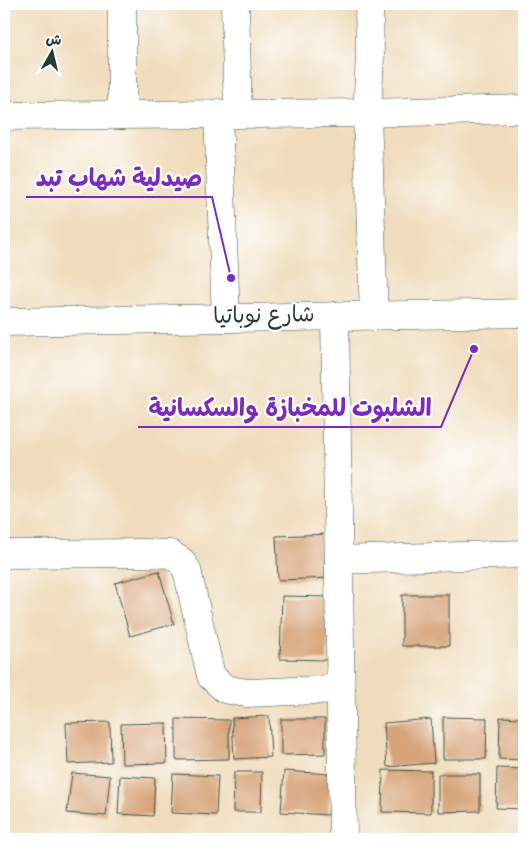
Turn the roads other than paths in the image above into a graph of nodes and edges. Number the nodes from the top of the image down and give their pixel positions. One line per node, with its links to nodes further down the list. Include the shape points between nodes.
1 (122, 4): 7 (street)
2 (235, 4): 5 (street)
3 (369, 4): 6 (street)
4 (524, 109): 6 (street)
5 (228, 113): 6 (street); 7 (street); 12 (street)
6 (367, 113): 11 (street)
7 (122, 115): 8 (street)
8 (4, 116)
9 (524, 313): 11 (street, شارع نوباتيا)
10 (335, 316): 11 (street, شارع نوباتيا); 12 (street, شارع نوباتيا); 16 (street)
11 (374, 316)
12 (226, 318): 13 (street, شارع نوباتيا)
13 (4, 322)
14 (4, 554): 17 (street, via 170,554 182,561 187,570 211,676 217,683 225,689 246,693)
15 (524, 554): 16 (street)
16 (339, 560): 17 (street)
17 (341, 690): 18 (street)
18 (343, 839)

